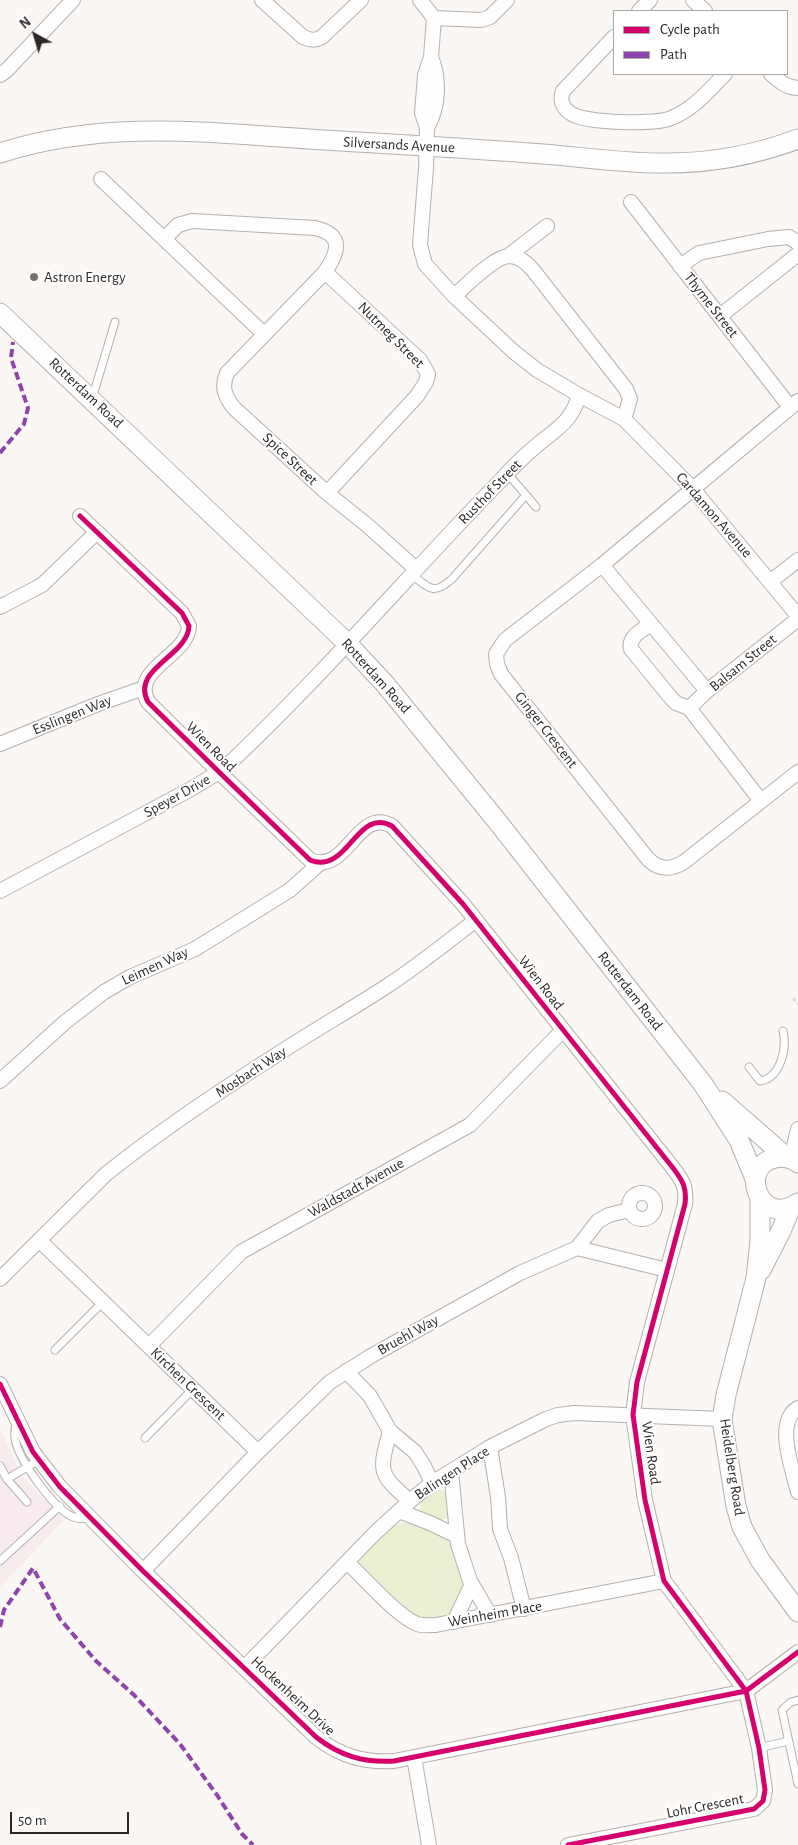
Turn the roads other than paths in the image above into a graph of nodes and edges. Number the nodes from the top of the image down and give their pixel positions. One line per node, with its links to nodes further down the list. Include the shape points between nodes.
1 (73, 0): 12 (street)
2 (262, 0): 3 (street, via 309,40 322,37)
3 (360, 0)
4 (420, 0): 10 (street)
5 (507, 0): 10 (street, via 482,20)
6 (650, 0): 8 (street)
7 (694, 0): 9 (street)
8 (640, 10)
9 (704, 10)
10 (434, 18): 17 (street, Cardamon Avenue, via 431,56 426,67 430,83 422,113 427,128)
11 (613, 38): 13 (street, via 563,91 562,105 571,114 597,120 662,121 693,106)
12 (0, 74)
13 (723, 75)
14 (773, 75): 15 (street)
15 (794, 88)
16 (798, 139): 17 (street, Silversands Avenue, via 735,156 659,163)
17 (427, 147): 18 (street, Silversands Avenue, via 134,130 60,137); 28 (street, Cardamon Avenue, via 420,250 427,267)
18 (0, 153)
19 (101, 179): 22 (street)
20 (632, 202): 26 (street, Thyme Street)
21 (547, 226): 25 (street)
22 (164, 239): 27 (street, Spice Street, via 178,225 192,221 315,228 332,235 336,243 335,257); 32 (street)
23 (798, 243): 26 (street, via 789,237 768,239 699,253)
24 (798, 254): 30 (street)
25 (508, 256): 28 (street, via 496,261); 36 (street, via 522,260 533,270 626,390 630,399)
26 (680, 266): 30 (street, Thyme Street)
27 (325, 272): 32 (street, Spice Street); 39 (street, Nutmeg Street, via 420,360 428,374 418,396)
28 (454, 296): 33 (street, Cardamon Avenue, via 514,352)
29 (0, 313): 34 (street, Rotterdam Road)
30 (720, 316): 35 (street, Thyme Street)
31 (115, 322): 34 (lane)
32 (264, 334): 39 (street, Spice Street, via 227,374 224,386 227,398)
33 (579, 395): 36 (street, Cardamon Avenue); 37 (street, Rusthof Street, via 570,418)
34 (92, 400): 52 (street, Rotterdam Road)
35 (794, 404): 38 (street, Ginger Crescent)
36 (624, 419): 38 (street, Cardamon Avenue)
37 (508, 473): 40 (lane); 46 (street, Rusthof Street)
38 (694, 489): 45 (street, Ginger Crescent); 47 (street, Cardamon Avenue)
39 (327, 493): 46 (street, Spice Street, via 368,526)
40 (523, 498): 41 (lane); 46 (lane, via 444,586 434,589 427,586)
41 (536, 507)
42 (80, 516): 43 (street)
43 (97, 532): 49 (street, via 42,585); 53 (street, via 182,613 190,626 188,636 153,671)
44 (798, 560): 47 (street)
45 (602, 564): 51 (street); 59 (street, Ginger Crescent, via 505,640 496,654 502,674 648,860 657,866 670,869 684,862)
46 (413, 571): 48 (street, Rusthof Street)
47 (771, 582): 50 (street, Cardamon Avenue)
48 (398, 589): 52 (street, Speyer Drive)
49 (0, 607)
50 (798, 617): 54 (street, Balsam Street)
51 (651, 624): 54 (street); 55 (street, via 630,641 630,648 671,698)
52 (347, 643): 57 (street, Speyer Drive); 67 (street, Rotterdam Road, via 491,813)
53 (144, 688): 56 (street, Esslingen Way); 57 (street, Wien Road, via 148,702)
54 (707, 691): 55 (street, Balsam Street)
55 (689, 708): 59 (street)
56 (0, 744)
57 (219, 772): 60 (street, Wien Road, via 306,856); 61 (street, Speyer Drive)
58 (798, 772): 59 (street, Ginger Crescent)
59 (761, 800)
60 (319, 864): 62 (street, Wien Road, via 331,861 366,828 383,821 400,834); 66 (street, Leimen Way, via 290,890 195,948 104,992)
61 (0, 891)
62 (476, 920): 63 (street, Wien Road); 74 (street, Mosbach Way, via 389,985 180,1119 106,1174)
63 (562, 1030): 76 (street, Wien Road, via 684,1184 684,1204); 80 (street, Waldstadt Avenue, via 470,1125 241,1252)
64 (783, 1032): 65 (lane, via 784,1054 775,1071 760,1081)
65 (749, 1067)
66 (0, 1081)
67 (703, 1084): 69 (street, Rotterdam Road); 70 (street, Rotterdam Road, via 739,1140)
68 (798, 1129): 69 (street)
69 (792, 1160): 70 (street, via 772,1159 766,1162)
70 (756, 1179): 71 (street, Rotterdam Road)
71 (760, 1198): 72 (street, via 774,1208); 77 (street, Heidelberg Road)
72 (796, 1204): 77 (street, Heidelberg Road)
73 (629, 1210): 75 (street, Bruehl Way, via 598,1221)
74 (39, 1240): 78 (street); 79 (street, Kirchen Crescent)
75 (577, 1248): 76 (street); 82 (street, Bruehl Way, via 520,1273)
76 (667, 1270): 86 (street, Wien Road, via 637,1382)
77 (756, 1278): 87 (street, Heidelberg Road)
78 (0, 1279)
79 (103, 1302): 80 (street, Kirchen Crescent); 81 (lane)
80 (149, 1346): 84 (street, Kirchen Crescent)
81 (55, 1350)
82 (346, 1371): 88 (street, via 370,1396); 91 (street, Bruehl Way, via 322,1388)
83 (0, 1384): 92 (street, Hockenheim Drive)
84 (193, 1389): 89 (lane); 91 (street, Kirchen Crescent)
85 (798, 1408): 97 (street, via 789,1417 785,1429)
86 (633, 1415): 87 (street, Balingen Place); 90 (street, Balingen Place, via 558,1415); 107 (street, Wien Road, via 645,1500)
87 (722, 1419): 110 (street, Heidelberg Road, via 742,1527 760,1560)
88 (390, 1432): 96 (street, via 415,1452); 98 (street, via 383,1471 389,1482)
89 (145, 1438)
90 (490, 1448): 94 (street, Balingen Place); 109 (street, via 500,1529)
91 (258, 1452): 106 (street)
92 (33, 1464): 95 (lane); 100 (lane, via 37,1481); 102 (street, Hockenheim Drive)
93 (0, 1466): 95 (lane)
94 (452, 1471): 96 (street, Balingen Place); 103 (street)
95 (7, 1479): 99 (lane)
96 (432, 1483): 98 (street, Balingen Place)
97 (798, 1492)
98 (410, 1501): 101 (street, Balingen Place)
99 (27, 1502)
100 (60, 1506): 102 (lane, via 75,1518); 104 (lane)
101 (399, 1511): 103 (street); 105 (street, Balingen Place)
102 (90, 1518): 106 (street, Hockenheim Drive)
103 (457, 1536): 108 (street)
104 (0, 1561)
105 (347, 1562): 112 (street, Weinheim Place, via 406,1618 424,1625); 114 (street, Balingen Place)
106 (144, 1571): 114 (street, Hockenheim Drive)
107 (664, 1581): 109 (street, Weinheim Place); 115 (street, Wien Road)
108 (472, 1584): 111 (street); 112 (street)
109 (524, 1609): 111 (street, Weinheim Place)
110 (798, 1612)
111 (490, 1615): 112 (street, Weinheim Place)
112 (454, 1622)
113 (798, 1652): 115 (street, Hockenheim Drive)
114 (244, 1668): 119 (street, Hockenheim Drive, via 316,1738 339,1753 380,1762)
115 (746, 1691): 118 (street, Lohr Crescent); 119 (street, Hockenheim Drive)
116 (798, 1700): 117 (lane, via 790,1702 782,1710)
117 (788, 1741): 118 (lane); 120 (lane)
118 (759, 1748): 122 (street, Lohr Crescent, via 765,1790 763,1801 754,1809)
119 (414, 1757): 121 (street)
120 (798, 1784)
121 (429, 1845)
122 (568, 1845)

